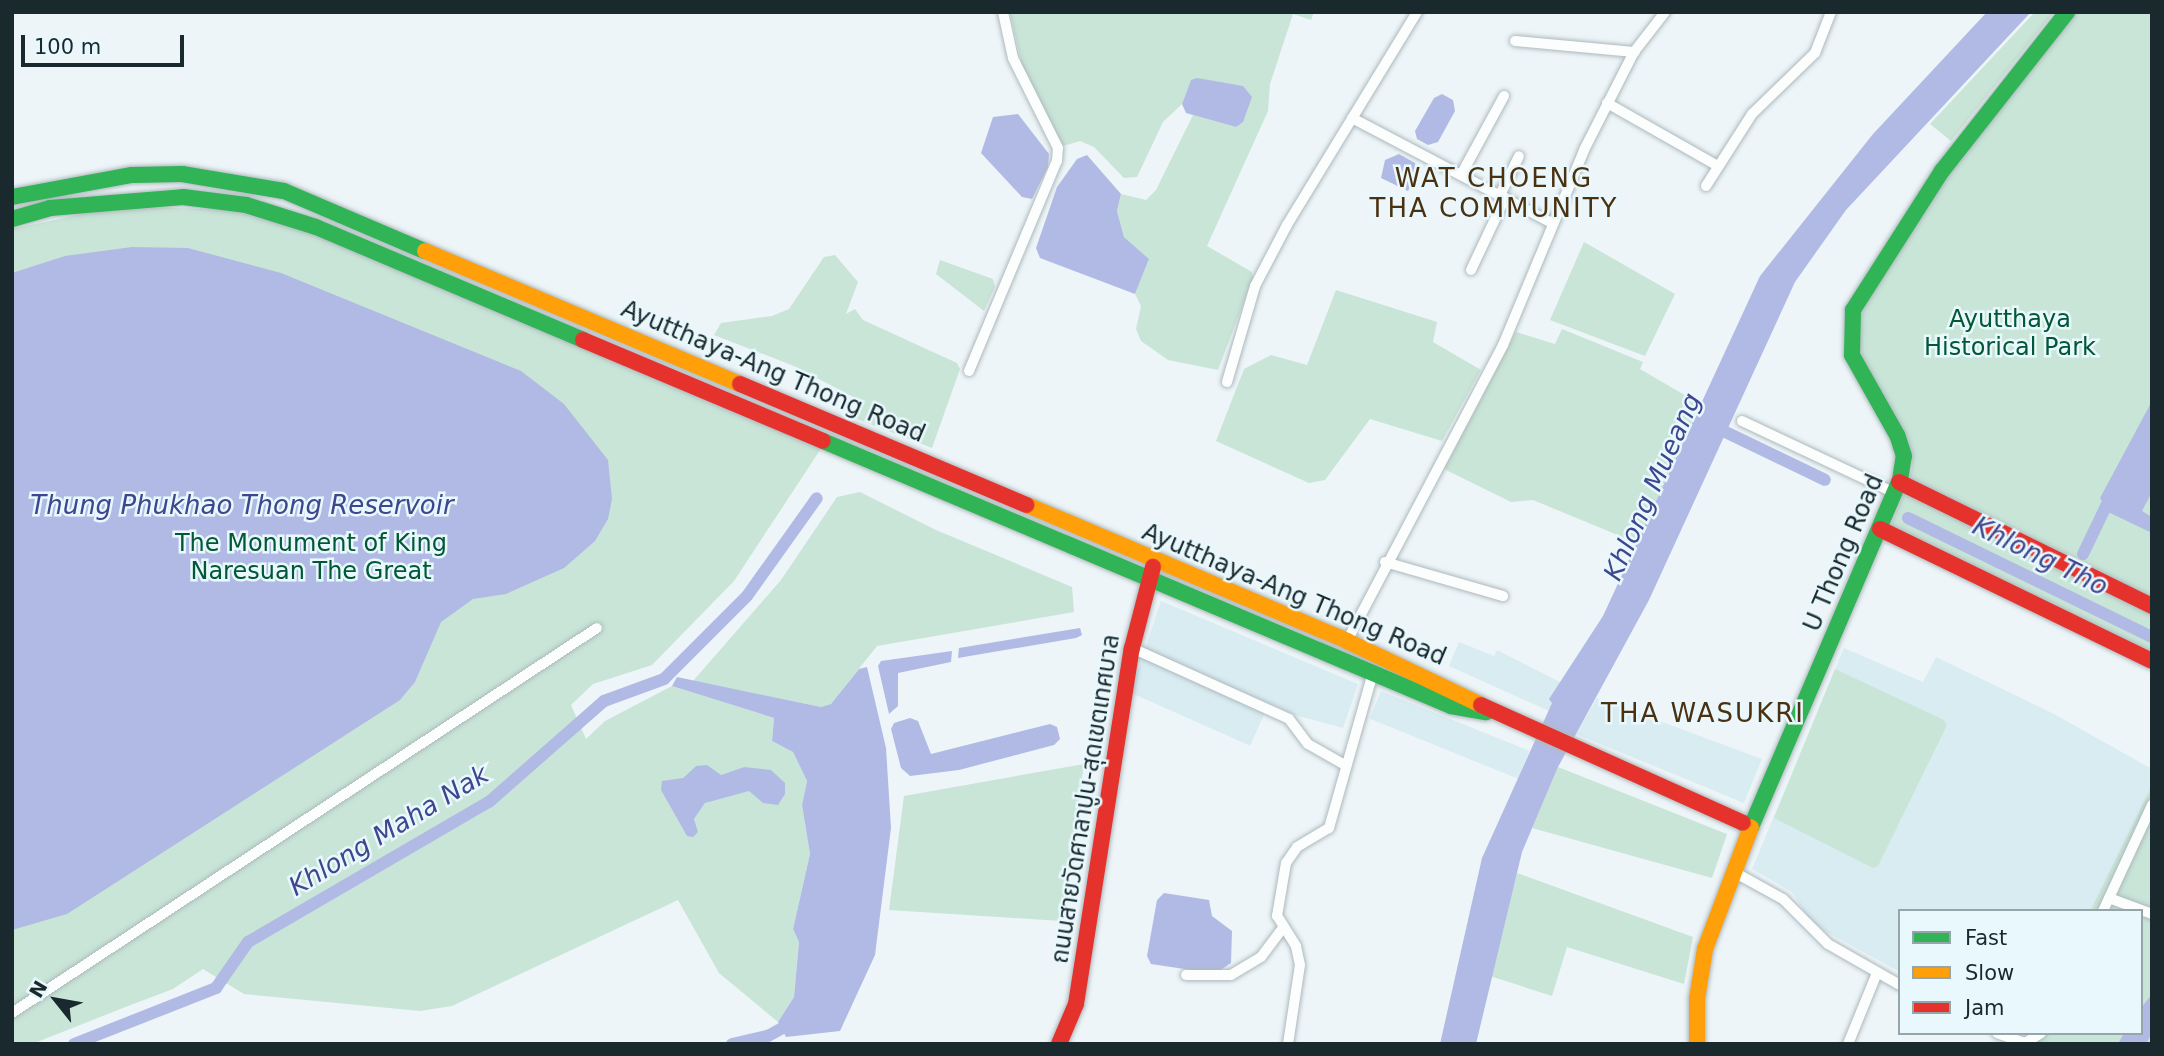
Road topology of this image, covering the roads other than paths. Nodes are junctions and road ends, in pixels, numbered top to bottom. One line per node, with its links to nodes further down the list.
1 (1003, 12): 20 (street)
2 (1417, 12): 10 (street)
3 (1665, 12): 7 (street)
4 (1832, 12): 12 (street)
5 (2067, 12): 23 (main road, U Thong Road)
6 (1515, 41): 7 (street)
7 (1634, 52): 9 (street)
8 (1504, 96): 13 (street)
9 (1607, 103): 12 (street); 18 (street)
10 (1352, 118): 13 (street); 21 (street)
11 (1519, 156): 16 (street)
12 (1718, 166): 14 (street)
13 (1461, 175): 16 (street)
14 (1706, 186)
15 (12, 197): 25 (main road, Ayutthaya-Ang Thong Road)
16 (1503, 197): 18 (street); 19 (street)
17 (12, 219): 27 (main road, Ayutthaya-Ang Thong Road)
18 (1552, 223): 26 (street)
19 (1471, 270)
20 (968, 371)
21 (1227, 382)
22 (1742, 421): 23 (street)
23 (1898, 487): 24 (main road, U Thong Road); 29 (main road)
24 (1880, 529): 33 (main road); 38 (main road, U Thong Road)
25 (1156, 560): 27 (main road, ถนนสายวัดศาลาปูน-สุดเขตเทศบาล); 31 (main road, Ayutthaya-Ang Thong Road)
26 (1385, 562): 28 (street); 31 (street)
27 (1148, 578): 32 (main road, ถนนสายวัดศาลาปูน-สุดเขตเทศบาล); 34 (main road, Ayutthaya-Ang Thong Road)
28 (1503, 596)
29 (2152, 606)
30 (597, 628): 47 (street)
31 (1348, 641): 35 (main road, Ayutthaya-Ang Thong Road)
32 (1132, 648): 36 (street); 50 (main road, ถนนสายวัดศาลาปูน-สุดเขตเทศบาล)
33 (2152, 661)
34 (1373, 673): 35 (main road, Ayutthaya-Ang Thong Road); 36 (street)
35 (1493, 713): 38 (main road, Ayutthaya-Ang Thong Road)
36 (1345, 765): 43 (street)
37 (2152, 805): 40 (street)
38 (1751, 827): 39 (main road, U Thong Road)
39 (1734, 872): 44 (street); 52 (main road, U Thong Road)
40 (2109, 898): 41 (street); 42 (street)
41 (2104, 909)
42 (2139, 909)
43 (1282, 929): 45 (street); 51 (street)
44 (1877, 973): 46 (street); 53 (street)
45 (1186, 975)
46 (1898, 984)
47 (12, 1013)
48 (2003, 1035): 49 (street)
49 (2025, 1043)
50 (1059, 1044)
51 (1288, 1044)
52 (1697, 1044)
53 (1849, 1044)

